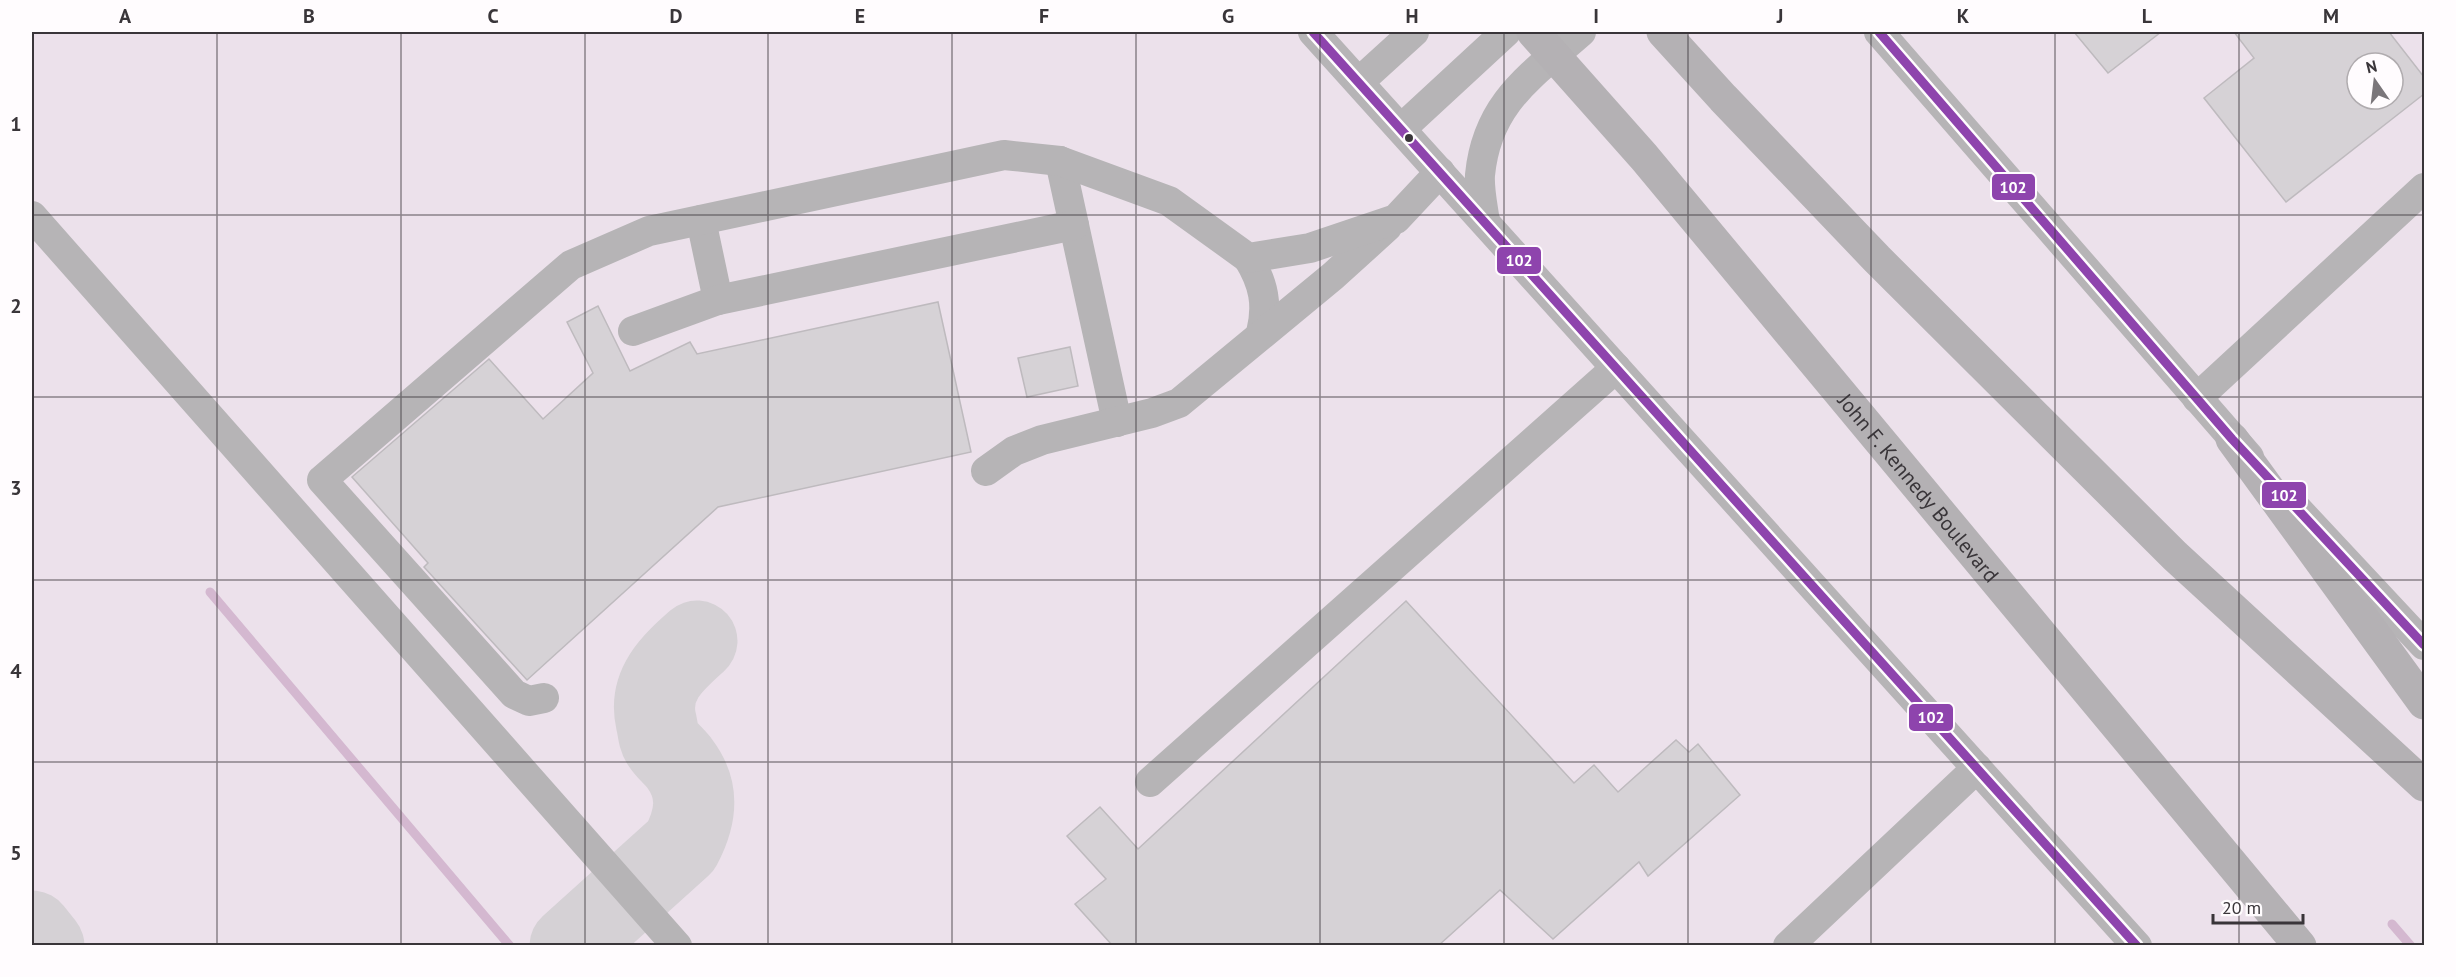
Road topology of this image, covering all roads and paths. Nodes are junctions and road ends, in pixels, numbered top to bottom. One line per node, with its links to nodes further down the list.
1 (1313, 32): 8 (street)
2 (1414, 32): 8 (street)
3 (1506, 32): 9 (street)
4 (1533, 32): 36 (highway, John F. Kennedy Boulevard)
5 (1581, 32): 16 (street)
6 (1663, 32): 32 (highway)
7 (1881, 34): 23 (street)
8 (1359, 82): 9 (street)
9 (1401, 129): 11 (street)
10 (1060, 161): 15 (street); 17 (street); 18 (street)
11 (1440, 172): 14 (street); 16 (street)
12 (2424, 188): 23 (street)
13 (32, 216): 33 (street)
14 (1396, 219): 18 (street); 21 (street)
15 (702, 220): 19 (street); 28 (street)
16 (1485, 222): 22 (street)
17 (1074, 225): 19 (street); 24 (street)
18 (1248, 258): 21 (street)
19 (718, 300): 20 (street)
20 (633, 331)
21 (1261, 333): 24 (street)
22 (1616, 368): 30 (street); 31 (street)
23 (2197, 398): 25 (street)
24 (1117, 422): 26 (street)
25 (2232, 439): 27 (street); 29 (highway)
26 (986, 471)
27 (2424, 645)
28 (544, 698)
29 (2424, 703)
30 (1977, 768): 34 (street); 35 (street)
31 (1150, 782)
32 (2424, 785)
33 (676, 945)
34 (1788, 945)
35 (2137, 945)
36 (2300, 945)

